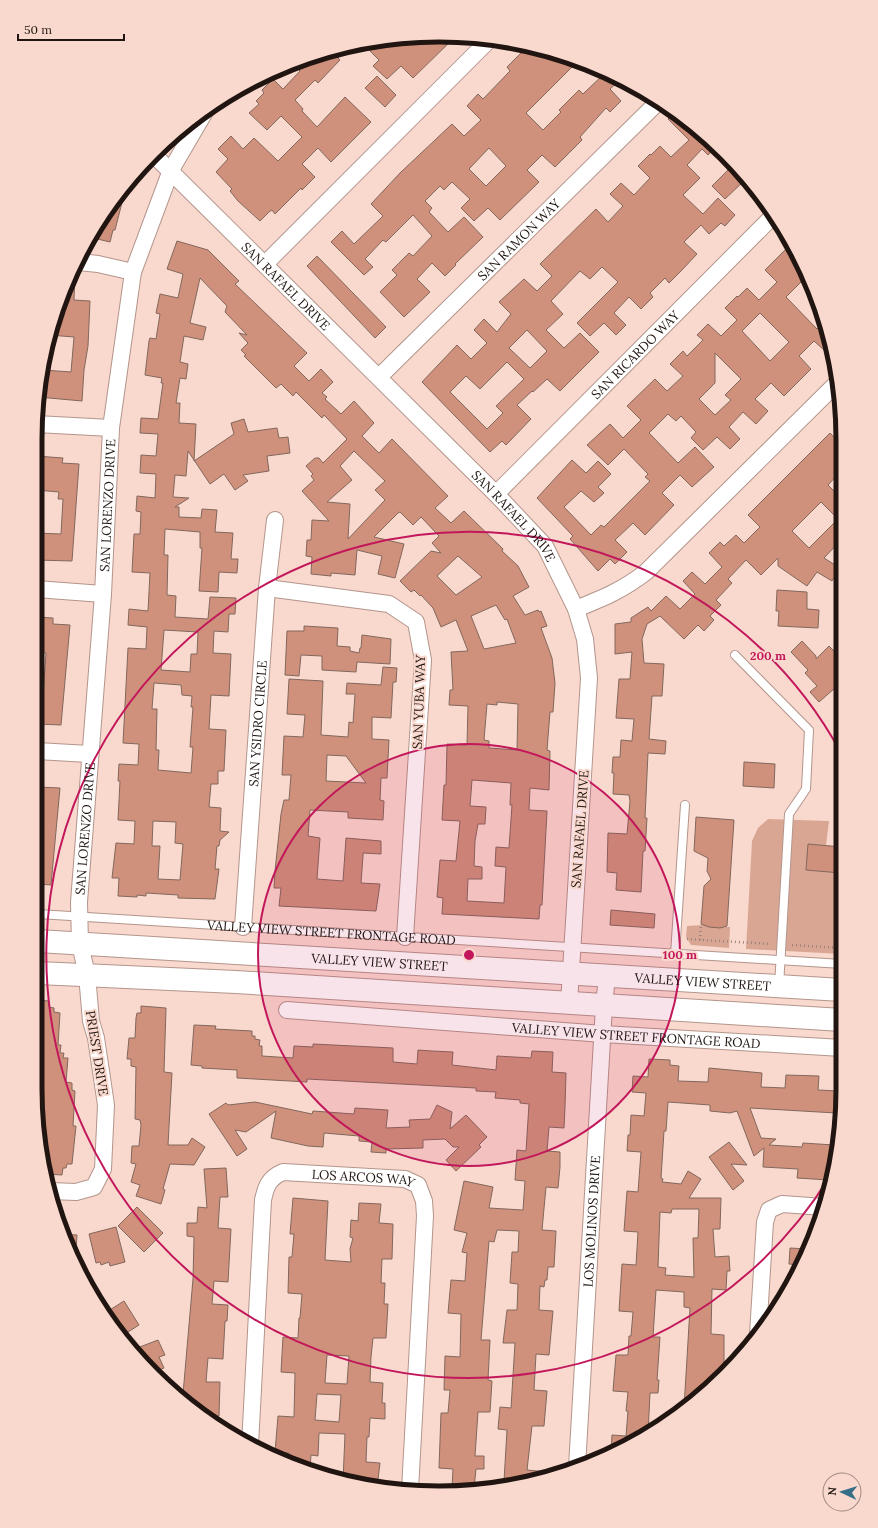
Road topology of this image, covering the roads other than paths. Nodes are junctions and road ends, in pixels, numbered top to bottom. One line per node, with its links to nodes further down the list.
1 (484, 44): 8 (street)
2 (654, 105): 10 (street, SAN RAMON WAY)
3 (198, 123): 5 (street, SAN LORENZO DRIVE)
4 (158, 158): 5 (street, SAN RAFAEL DRIVE)
5 (171, 170): 8 (street, SAN RAFAEL DRIVE); 9 (street, SAN LORENZO DRIVE)
6 (770, 219): 14 (street, SAN RICARDO WAY)
7 (83, 262): 9 (street)
8 (265, 264): 10 (street, SAN RAFAEL DRIVE)
9 (133, 272): 13 (street, SAN LORENZO DRIVE)
10 (379, 378): 14 (street, SAN RAFAEL DRIVE)
11 (833, 387): 19 (street)
12 (43, 424): 13 (street)
13 (111, 428): 18 (street, SAN LORENZO DRIVE)
14 (496, 494): 19 (street, SAN RAFAEL DRIVE)
15 (275, 520): 16 (street, SAN YSIDRO CIRCLE)
16 (267, 588): 26 (street, SAN YSIDRO CIRCLE); 27 (street, SAN YUBA WAY)
17 (42, 589): 18 (street)
18 (103, 594): 22 (street, SAN LORENZO DRIVE)
19 (576, 609): 30 (street, SAN RAFAEL DRIVE)
20 (735, 655): 32 (lane)
21 (42, 751): 22 (street)
22 (89, 754): 25 (street, SAN LORENZO DRIVE)
23 (685, 805): 31 (lane)
24 (42, 914): 25 (lane, VALLEY VIEW STREET FRONTAGE ROAD)
25 (79, 916): 26 (lane, VALLEY VIEW STREET FRONTAGE ROAD); 29 (street, PRIEST DRIVE)
26 (243, 927): 27 (lane, VALLEY VIEW STREET FRONTAGE ROAD)
27 (405, 937): 30 (lane, VALLEY VIEW STREET FRONTAGE ROAD)
28 (42, 941): 29 (main road, VALLEY VIEW STREET)
29 (80, 944): 35 (main road, VALLEY VIEW STREET); 36 (street, PRIEST DRIVE)
30 (572, 947): 31 (lane, VALLEY VIEW STREET FRONTAGE ROAD); 35 (street, SAN RAFAEL DRIVE)
31 (675, 954): 32 (lane, VALLEY VIEW STREET FRONTAGE ROAD)
32 (781, 960): 33 (lane, VALLEY VIEW STREET FRONTAGE ROAD); 38 (lane)
33 (836, 964)
34 (42, 973): 36 (main road)
35 (571, 975): 37 (main road, VALLEY VIEW STREET); 40 (street, SAN RAFAEL DRIVE)
36 (87, 976): 40 (main road); 46 (street, PRIEST DRIVE)
37 (607, 976): 38 (main road, VALLEY VIEW STREET); 41 (street, LOS MOLINOS DRIVE)
38 (779, 986): 39 (main road, VALLEY VIEW STREET)
39 (836, 990)
40 (569, 1003): 41 (main road)
41 (604, 1006): 43 (main road); 44 (street, LOS MOLINOS DRIVE)
42 (287, 1010): 44 (street, VALLEY VIEW STREET FRONTAGE ROAD)
43 (836, 1020)
44 (603, 1034): 45 (street, VALLEY VIEW STREET FRONTAGE ROAD); 50 (street, LOS MOLINOS DRIVE)
45 (836, 1048)
46 (56, 1191)
47 (818, 1207): 48 (street)
48 (759, 1325)
49 (250, 1438): 51 (street, LOS ARCOS WAY)
50 (577, 1461)
51 (410, 1485)

